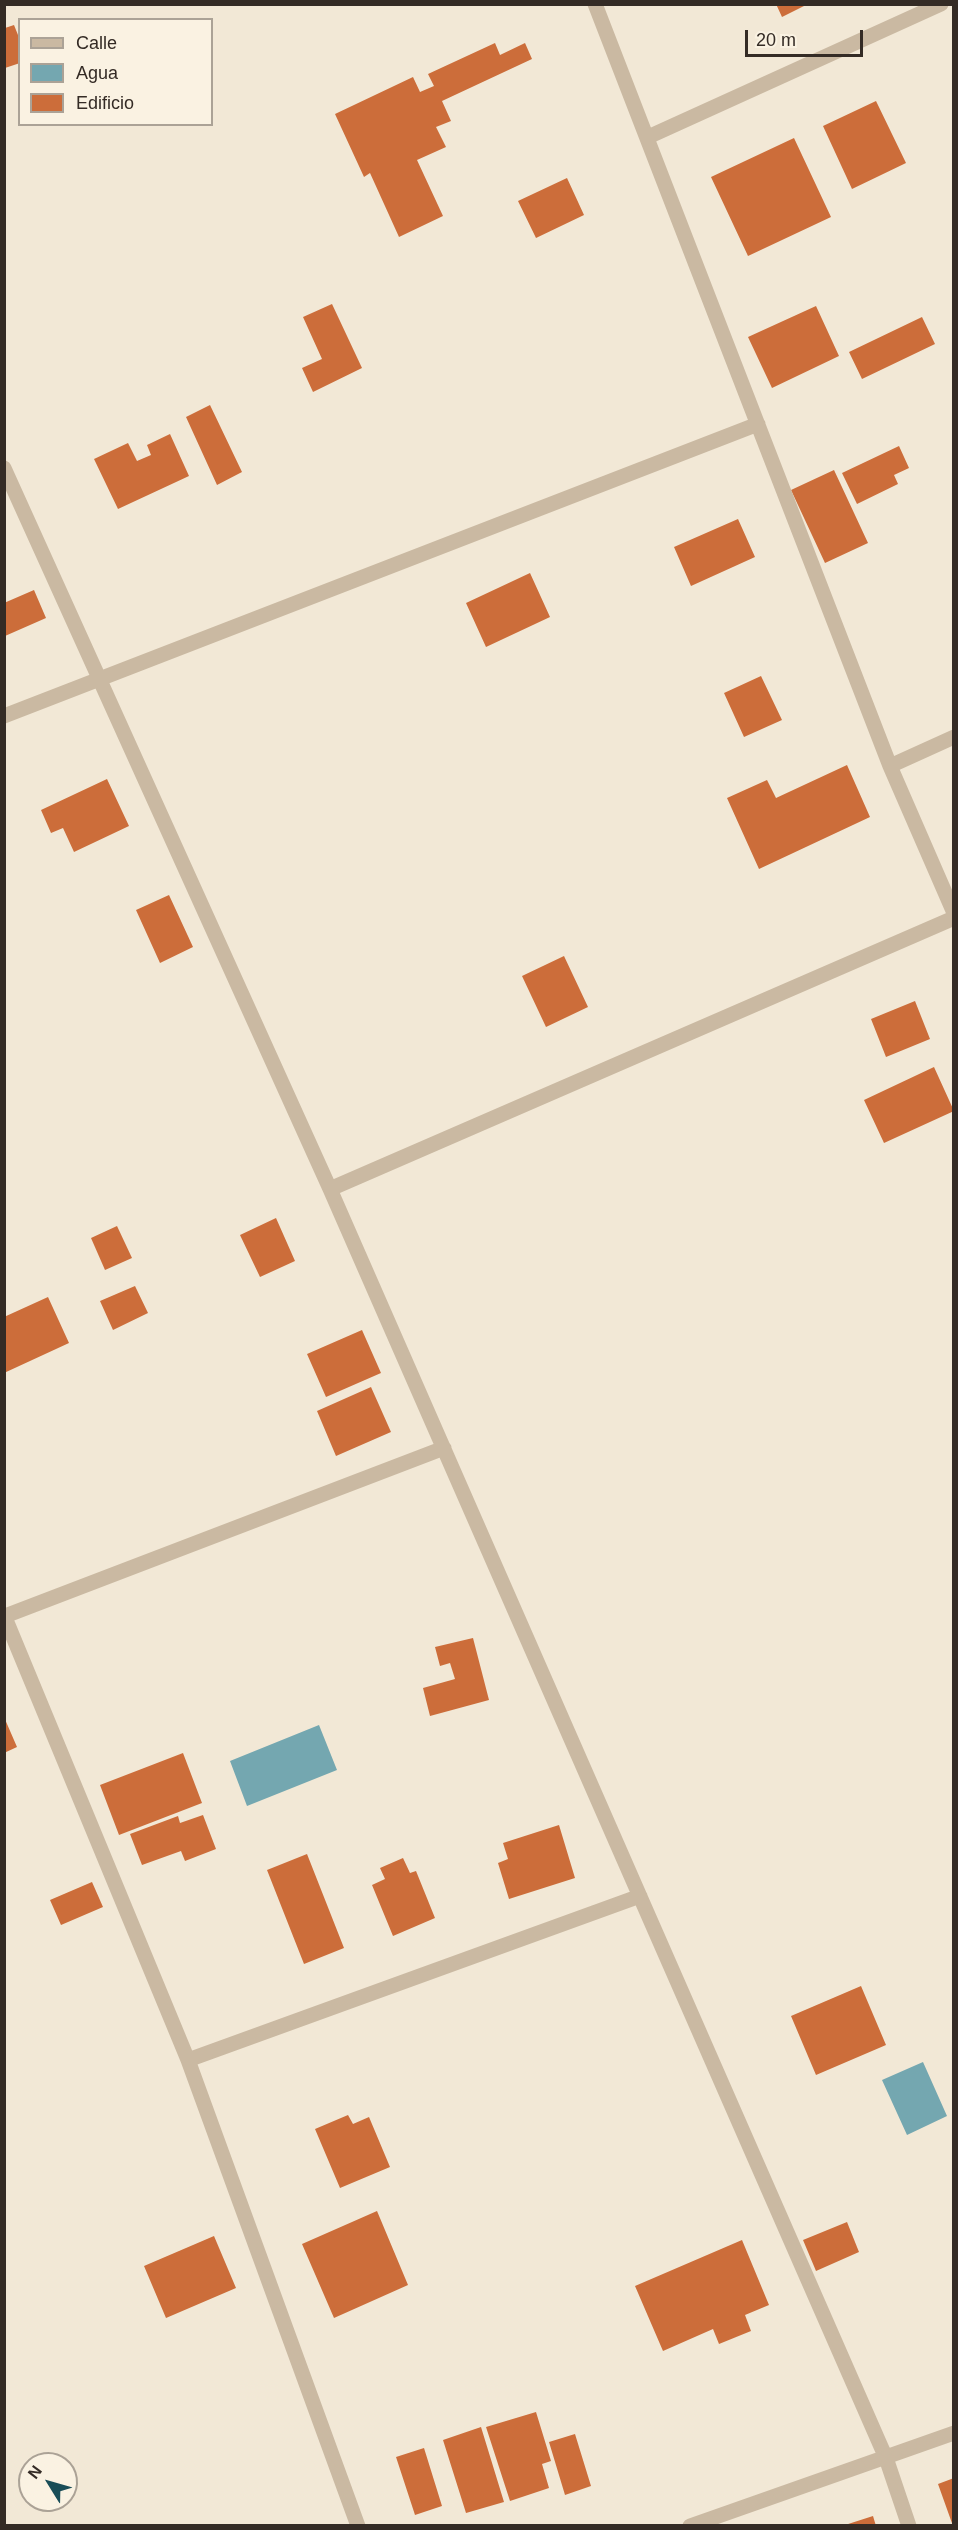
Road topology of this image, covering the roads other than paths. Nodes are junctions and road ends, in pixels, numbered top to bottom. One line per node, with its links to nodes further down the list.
1 (595, 4): 3 (street)
2 (941, 4): 3 (street)
3 (648, 137): 4 (street)
4 (758, 424): 6 (street); 9 (street)
5 (4, 468): 6 (street)
6 (100, 677): 7 (street); 12 (street)
7 (4, 716)
8 (954, 737): 9 (street)
9 (890, 766): 10 (street)
10 (954, 913)
11 (954, 918): 12 (street)
12 (330, 1189): 13 (street)
13 (444, 1448): 14 (street); 15 (street)
14 (5, 1615): 16 (street)
15 (640, 1896): 16 (street); 18 (street)
16 (188, 2061): 19 (street)
17 (954, 2433): 18 (street)
18 (886, 2458): 20 (street); 21 (street)
19 (358, 2526)
20 (690, 2526)
21 (909, 2526)

